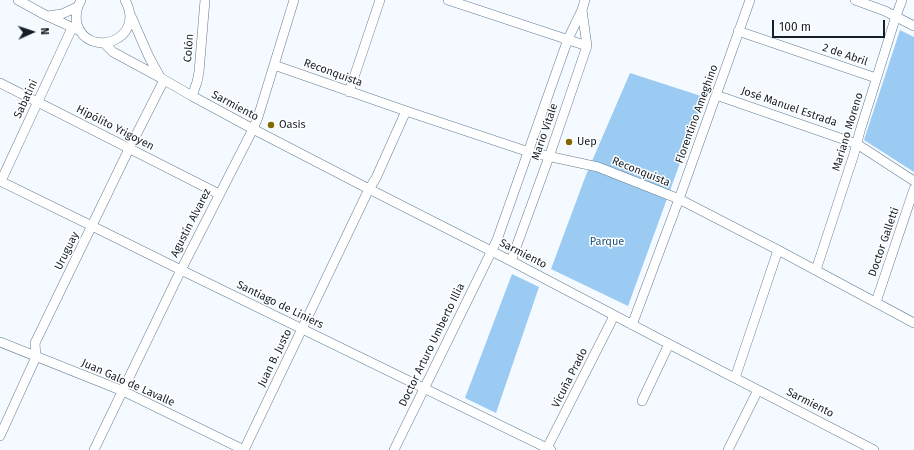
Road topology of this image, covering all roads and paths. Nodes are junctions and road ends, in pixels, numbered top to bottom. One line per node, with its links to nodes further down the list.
1 (18, 0): 14 (street)
2 (125, 0): 13 (street)
3 (204, 0): 28 (street, Colón)
4 (294, 0): 22 (street, Agustín Alvarez)
5 (380, 0): 26 (street)
6 (448, 0): 19 (street)
7 (585, 0): 12 (street, Mario Vitale)
8 (750, 0): 18 (street, Florentino Ameghino)
9 (855, 0): 15 (street)
10 (902, 0): 15 (street, Mariano Moreno)
11 (79, 4): 14 (street); 17 (street)
12 (582, 10): 19 (street, Mario Vitale); 21 (street, Mario Vitale)
13 (130, 15): 20 (street); 24 (street)
14 (47, 16): 17 (street)
15 (896, 16): 16 (street); 23 (street, Mariano Moreno)
16 (914, 26)
17 (77, 30): 20 (street, Sarmiento); 29 (street, Sabatini)
18 (738, 31): 23 (street, 2 de Abril); 27 (street, Florentino Ameghino)
19 (568, 39): 21 (street); 34 (street, Mario Vitale)
20 (104, 43): 24 (street, Sarmiento)
21 (587, 46): 35 (street, Mario Vitale)
22 (274, 65): 26 (street, Reconquista); 31 (street, Agustín Alvarez)
23 (876, 78): 32 (street, Mariano Moreno)
24 (163, 79): 28 (street, Sarmiento); 33 (street, Uruguay)
25 (0, 83): 29 (street, Hipólito Yrigoyen)
26 (348, 92): 30 (street, Reconquista)
27 (716, 95): 32 (street, José Manuel Estrada); 41 (street, Florentino Ameghino)
28 (192, 96): 31 (street, Sarmiento)
29 (38, 103): 33 (street, Hipólito Yrigoyen); 36 (street, Sabatini)
30 (406, 111): 34 (street, Reconquista); 39 (street, Juan B. Justo)
31 (253, 129): 39 (street, Sarmiento); 40 (street, Agustín Alvarez)
32 (857, 144): 37 (street, José Manuel Estrada); 47 (street, Mariano Moreno)
33 (129, 149): 40 (street, Hipólito Yrigoyen); 42 (street, Uruguay)
34 (529, 152): 35 (street, Reconquista); 44 (street, Mario Vitale)
35 (549, 157): 41 (street, Reconquista); 45 (street, Mario Vitale)
36 (1, 181): 42 (street, Santiago de Liniers)
37 (914, 181)
38 (914, 189): 48 (street, Doctor Galletti)
39 (369, 190): 44 (street, Sarmiento); 52 (street, Juan B. Justo)
40 (219, 194): 46 (street, Agustín Alvarez)
41 (679, 199): 43 (street, Reconquista); 51 (street, Florentino Ameghino)
42 (92, 226): 46 (street, Santiago de Liniers); 55 (street, Uruguay)
43 (778, 250): 47 (street, Reconquista); 56 (street)
44 (491, 251): 45 (street, Sarmiento); 57 (street, Doctor Arturo Umberto Illia)
45 (511, 261): 49 (street, Sarmiento)
46 (180, 270): 52 (street, Santiago de Liniers); 59 (street, Agustín Alvarez)
47 (816, 270): 48 (street, Reconquista)
48 (876, 302): 50 (street, Reconquista)
49 (614, 316): 51 (street, Sarmiento); 63 (street, Vicuña Prado)
50 (914, 323)
51 (632, 325): 54 (street, Sarmiento)
52 (302, 329): 57 (street, Santiago de Liniers); 65 (street, Juan B. Justo)
53 (0, 342): 55 (street, Juan Galo de Lavalle)
54 (668, 344): 56 (street, Sarmiento); 60 (street)
55 (36, 357): 59 (street, Juan Galo de Lavalle); 61 (street, Uruguay)
56 (736, 378): 58 (street, Sarmiento)
57 (424, 388): 63 (street, Santiago de Liniers); 66 (street, Doctor Arturo Umberto Illia)
58 (758, 390): 67 (street); 68 (street, Sarmiento)
59 (123, 391): 64 (street, Agustín Alvarez); 65 (street, Juan Galo de Lavalle)
60 (642, 401)
61 (4, 416): 62 (street, Uruguay)
62 (0, 436)
63 (548, 449)
64 (94, 450)
65 (244, 450)
66 (394, 450)
67 (728, 450)
68 (874, 450)

